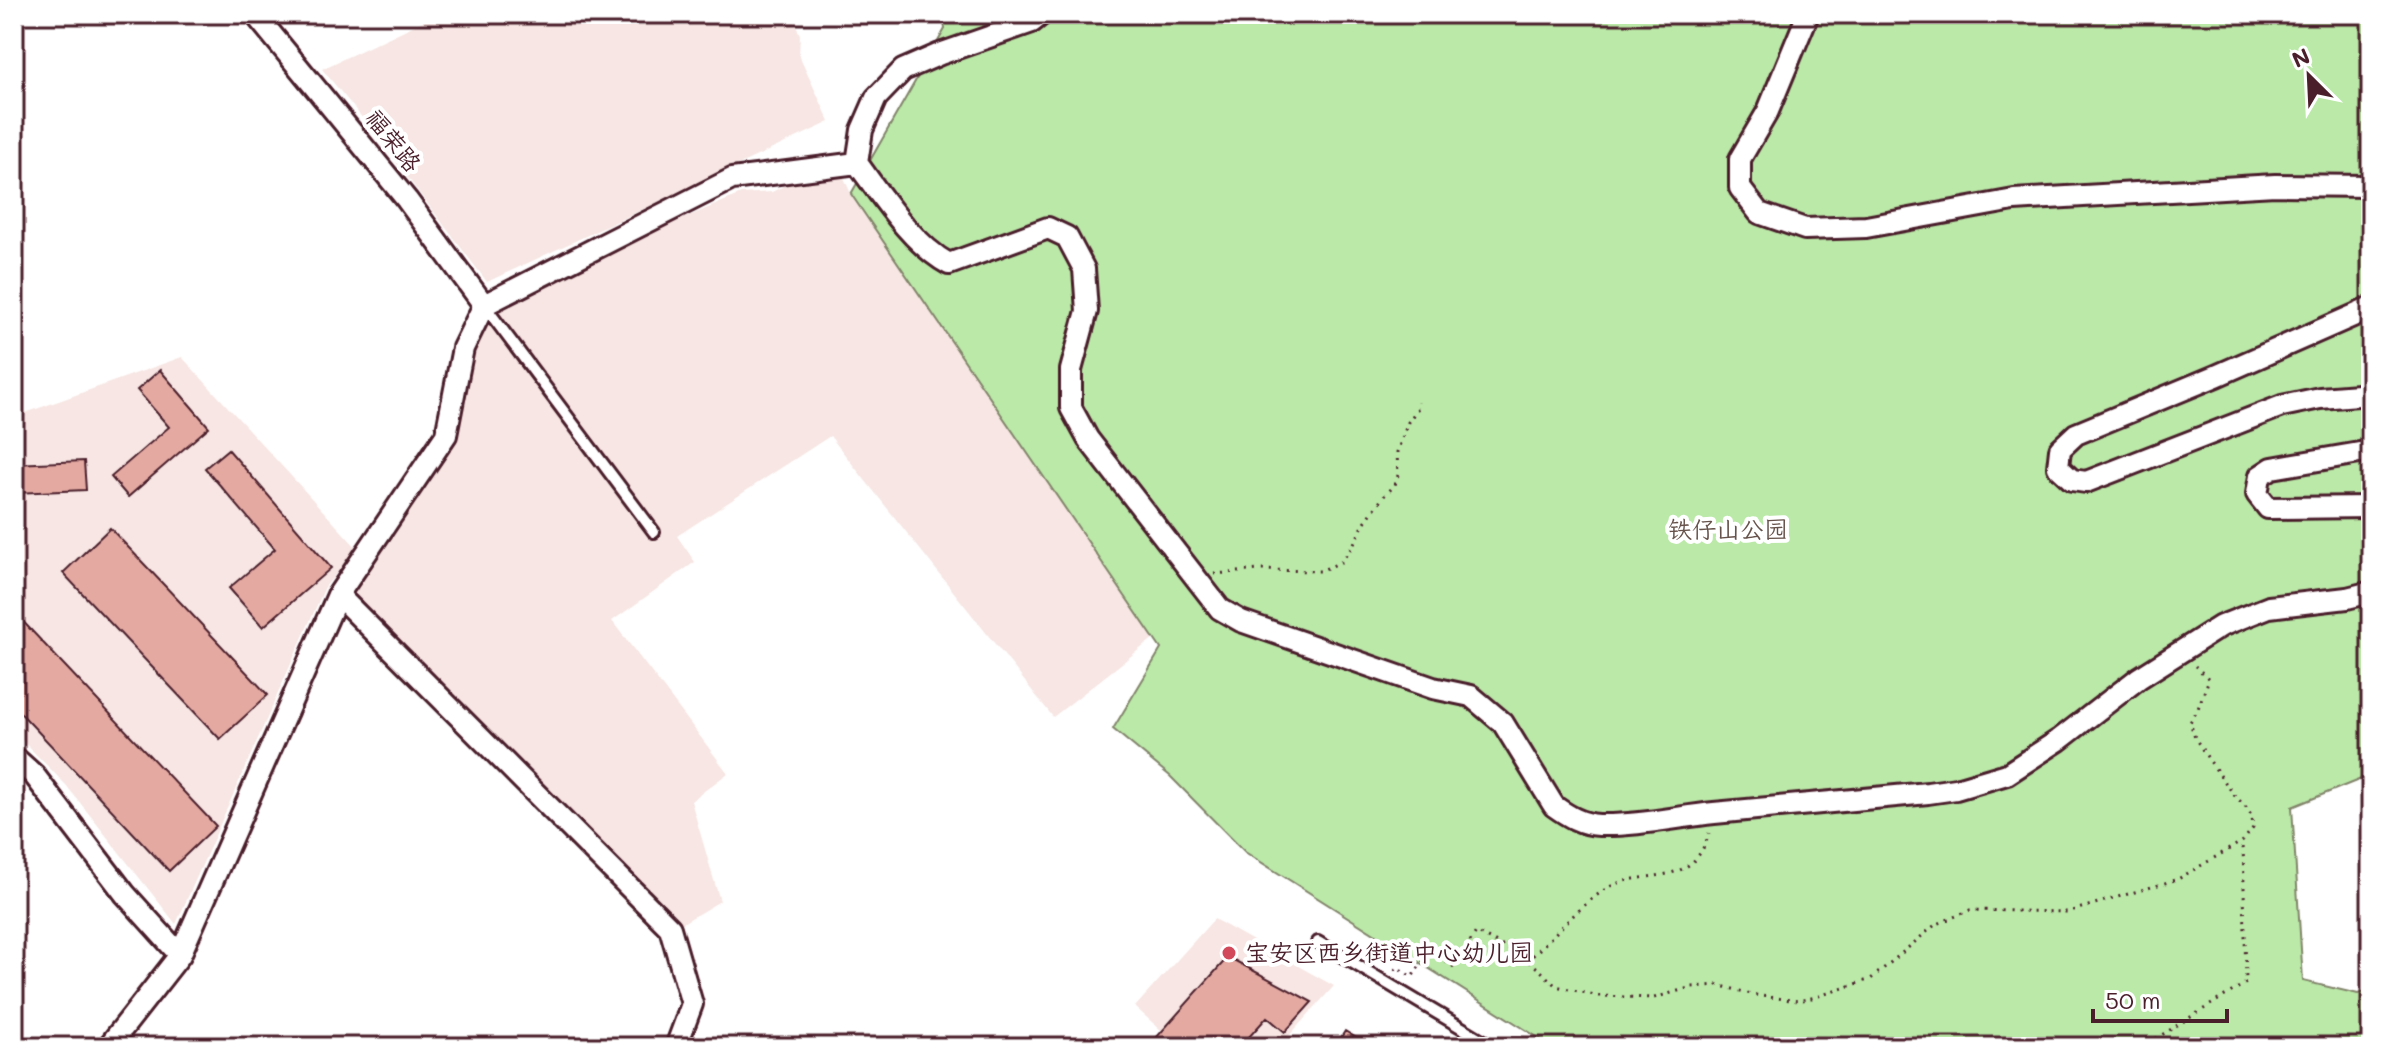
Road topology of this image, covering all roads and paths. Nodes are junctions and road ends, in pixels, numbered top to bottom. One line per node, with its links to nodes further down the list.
1 (255, 14): 6 (street, 福荣路)
2 (1042, 14): 4 (street)
3 (1808, 14): 5 (street)
4 (857, 163): 6 (street); 13 (street)
5 (2371, 186)
6 (484, 305): 12 (lane); 15 (street)
7 (2371, 308): 8 (street)
8 (2371, 394)
9 (1418, 402): 13 (path)
10 (2371, 451): 11 (street)
11 (2371, 507)
12 (654, 532)
13 (1195, 578): 18 (street)
14 (2371, 592): 16 (street)
15 (338, 595): 21 (street); 25 (street)
16 (2183, 653): 18 (street); 19 (path)
17 (14, 757): 21 (street)
18 (1713, 813): 22 (path)
19 (2243, 841): 22 (path); 27 (path)
20 (1318, 942): 23 (lane)
21 (180, 955): 24 (street)
22 (1527, 961): 23 (path)
23 (1386, 983): 26 (lane)
24 (108, 1047)
25 (676, 1047)
26 (1494, 1047)
27 (2142, 1047)

